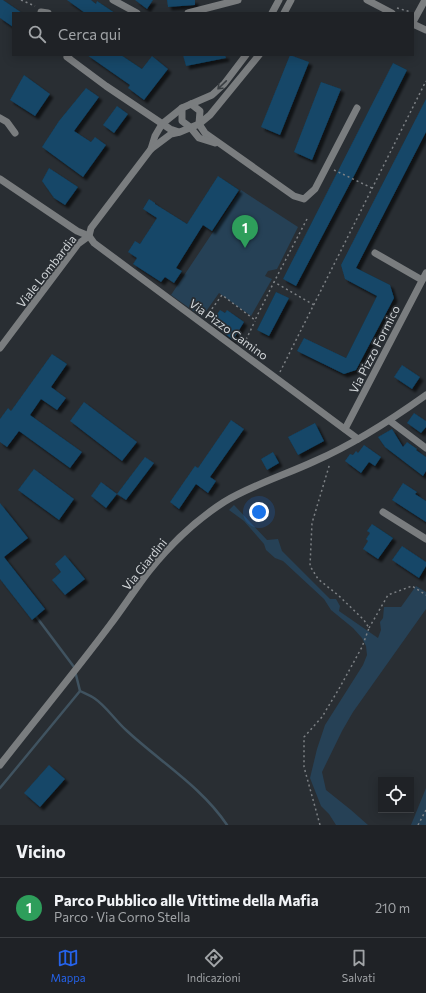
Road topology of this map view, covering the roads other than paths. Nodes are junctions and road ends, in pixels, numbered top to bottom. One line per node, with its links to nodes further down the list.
1 (113, 0): 7 (street)
2 (238, 0): 9 (street)
3 (279, 0): 10 (street)
4 (291, 0): 11 (street)
5 (367, 0): 12 (street)
6 (425, 0): 13 (street)
7 (123, 2): 8 (street)
8 (136, 12)
9 (192, 12)
10 (273, 12)
11 (285, 12)
12 (390, 12)
13 (414, 21)
14 (414, 24): 15 (street)
15 (426, 30)
16 (68, 56): 23 (street)
17 (245, 56): 19 (street, Viale Lombardia, one-way to 19)
18 (258, 56): 24 (street, Viale Lombardia)
19 (191, 104): 20 (street, Viale Lombardia); 24 (street)
20 (182, 108): 23 (street, Viale Lombardia); 25 (street)
21 (357, 108): 28 (street)
22 (0, 118): 27 (street)
23 (162, 124): 26 (street); 29 (street, Viale Lombardia)
24 (199, 124): 25 (street, Viale Lombardia); 28 (street)
25 (190, 127): 26 (street, Viale Lombardia); 28 (street)
26 (180, 132): 29 (street, Viale Lombardia)
27 (15, 133)
28 (222, 146)
29 (151, 149): 31 (street, Viale Lombardia)
30 (0, 179): 31 (street, Via Pizzo Camino)
31 (89, 236): 34 (street, Viale Lombardia); 37 (street, Via Pizzo Camino)
32 (375, 253): 33 (street, Via Pizzo Formico)
33 (424, 276): 37 (street, Via Pizzo Formico)
34 (0, 348)
35 (426, 395): 36 (street, Via Giardini)
36 (390, 421): 38 (street, Via Giardini); 39 (street)
37 (345, 429): 38 (street, Via Pizzo Camino)
38 (358, 439): 42 (street, Via Giardini)
39 (426, 448)
40 (383, 512): 41 (street)
41 (426, 540)
42 (0, 766)

